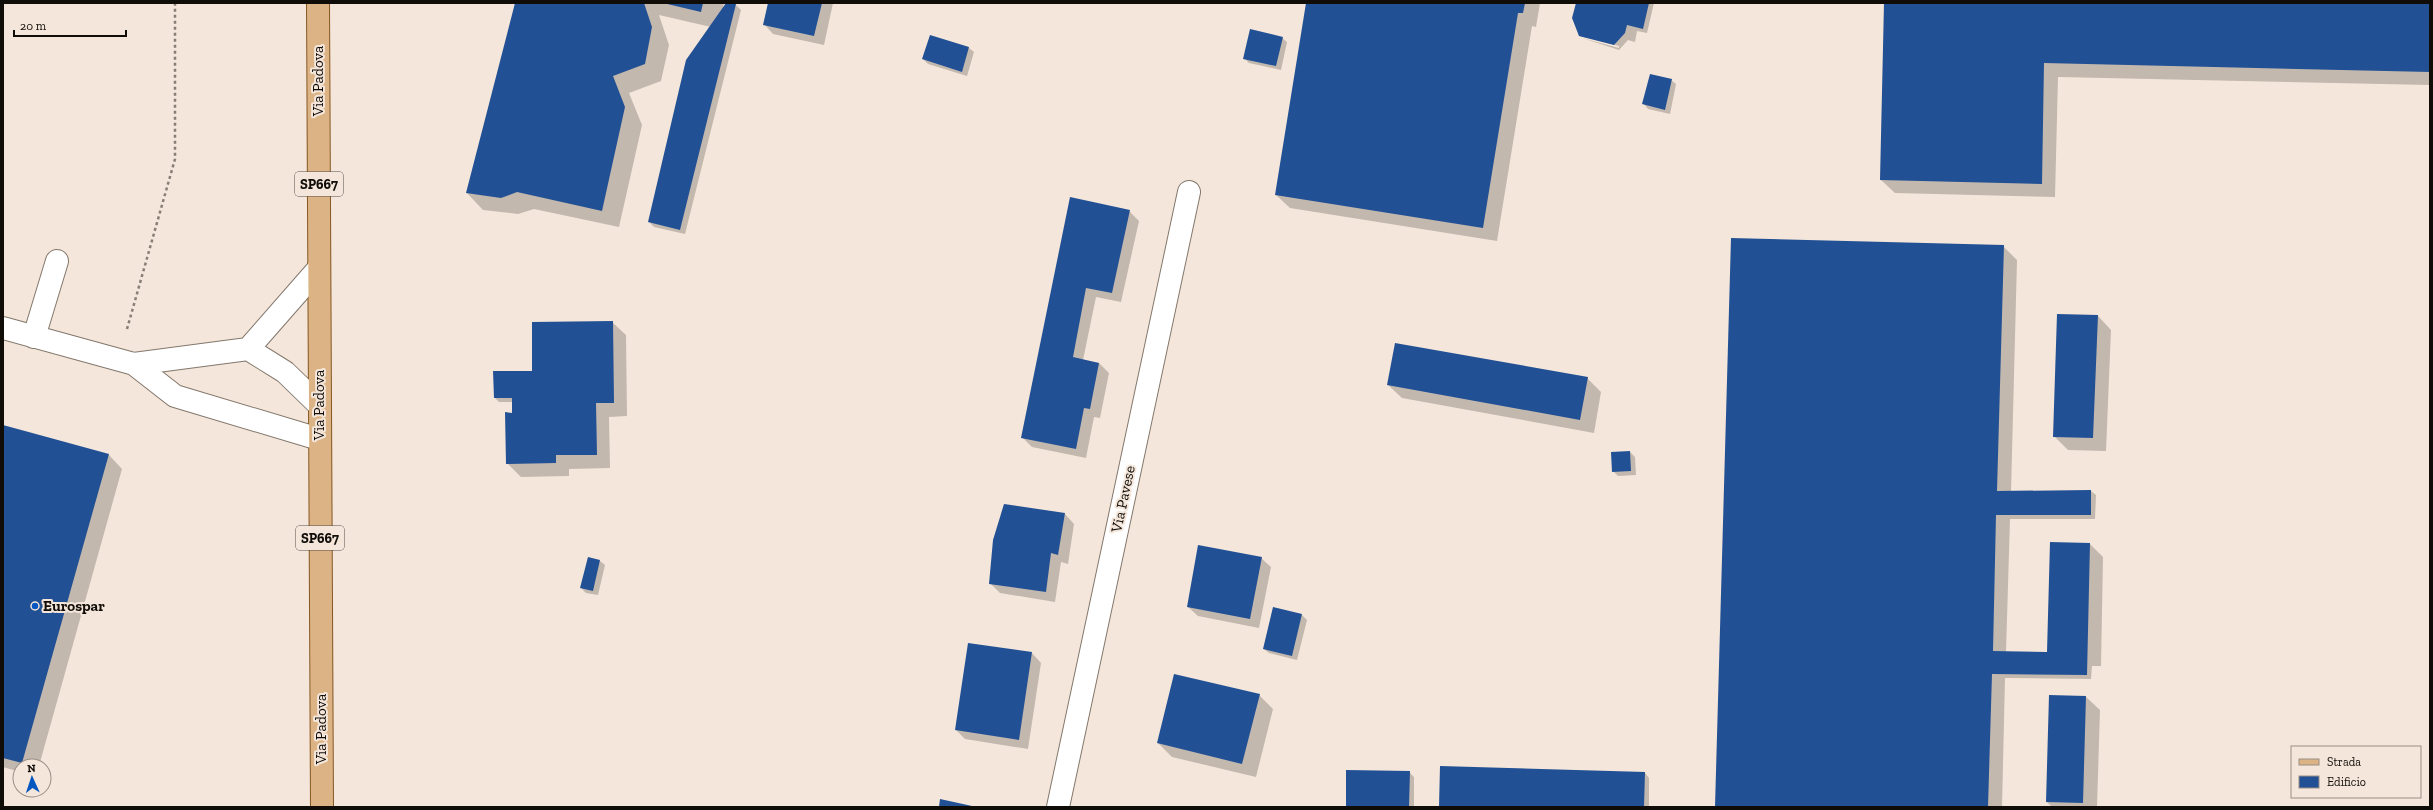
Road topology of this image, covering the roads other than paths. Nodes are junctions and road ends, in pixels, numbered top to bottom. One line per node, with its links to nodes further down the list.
1 (318, 3): 4 (main road, Via Padova / SP667)
2 (1189, 192): 12 (street, Via Pavese)
3 (57, 261): 6 (street)
4 (319, 268): 7 (street); 9 (main road, Via Padova / SP667)
5 (3, 328): 6 (street)
6 (34, 337): 8 (street)
7 (248, 349): 8 (street); 9 (street)
8 (126, 362): 10 (street)
9 (319, 405): 10 (main road, Via Padova / SP667)
10 (319, 439): 11 (main road, Via Padova / SP667)
11 (322, 807)
12 (1058, 807)

